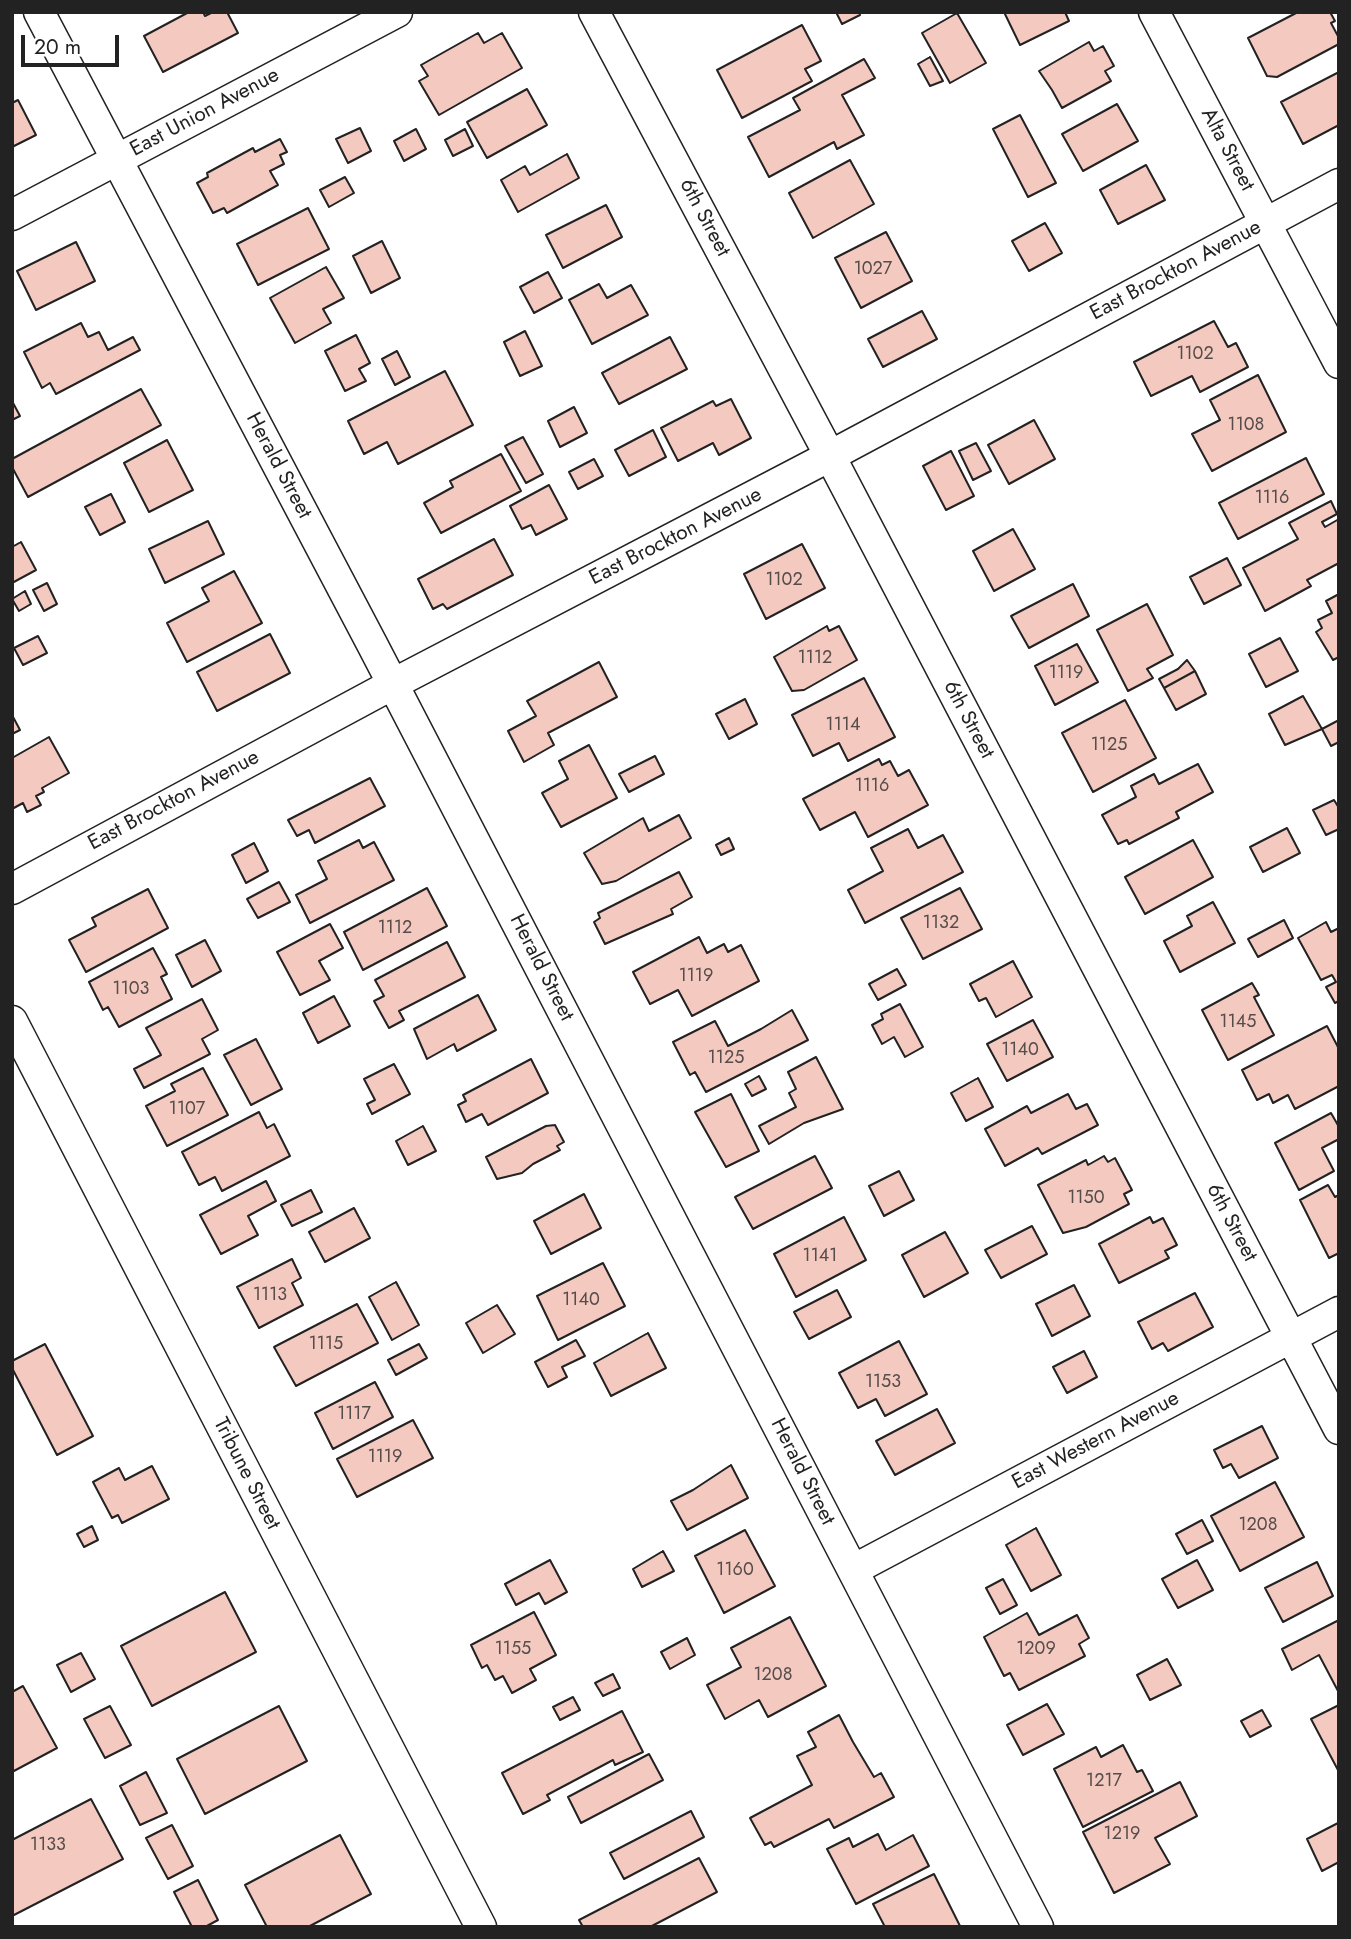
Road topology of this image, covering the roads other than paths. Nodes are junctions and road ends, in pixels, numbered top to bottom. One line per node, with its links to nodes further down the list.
1 (39, 12): 5 (street, Herald Street)
2 (397, 12): 5 (street, East Union Avenue)
3 (594, 12): 10 (street, 6th Street)
4 (1154, 12): 8 (street, Alta Street)
5 (116, 160): 7 (street, East Union Avenue); 11 (street, Herald Street)
6 (1339, 184): 8 (street, East Brockton Avenue)
7 (12, 215)
8 (1266, 223): 9 (street, Alta Street); 10 (street, East Brockton Avenue)
9 (1339, 363)
10 (830, 456): 11 (street, East Brockton Avenue); 15 (street, 6th Street)
11 (393, 684): 12 (street, East Brockton Avenue); 17 (street, Herald Street)
12 (12, 889)
13 (12, 1020): 18 (street, Tribune Street)
14 (1339, 1312): 15 (street, East Western Avenue)
15 (1291, 1337): 16 (street, 6th Street); 17 (street, East Western Avenue)
16 (1339, 1429)
17 (853, 1570): 19 (street, Herald Street)
18 (481, 1927)
19 (1038, 1927)

